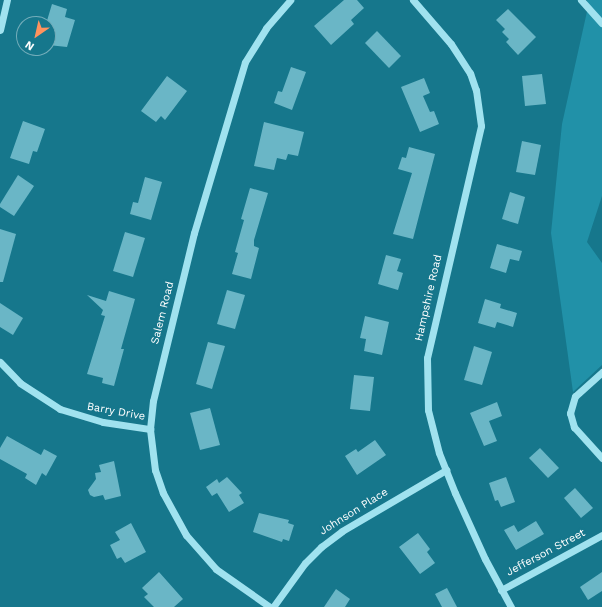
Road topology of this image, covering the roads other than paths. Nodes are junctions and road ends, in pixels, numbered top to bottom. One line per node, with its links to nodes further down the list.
1 (7, 0): 6 (street)
2 (290, 0): 9 (street, Salem Road)
3 (413, 0): 11 (street, Hampshire Road)
4 (581, 0): 5 (street)
5 (602, 23)
6 (0, 30)
7 (0, 362): 9 (street, Barry Drive)
8 (602, 372): 10 (street)
9 (150, 429): 14 (street, Salem Road)
10 (602, 458)
11 (446, 470): 13 (street, Hampshire Road); 15 (street, Johnson Place)
12 (602, 535): 13 (street, Jefferson Street)
13 (501, 590): 16 (street, Hampshire Road)
14 (270, 607)
15 (273, 607)
16 (511, 607)

